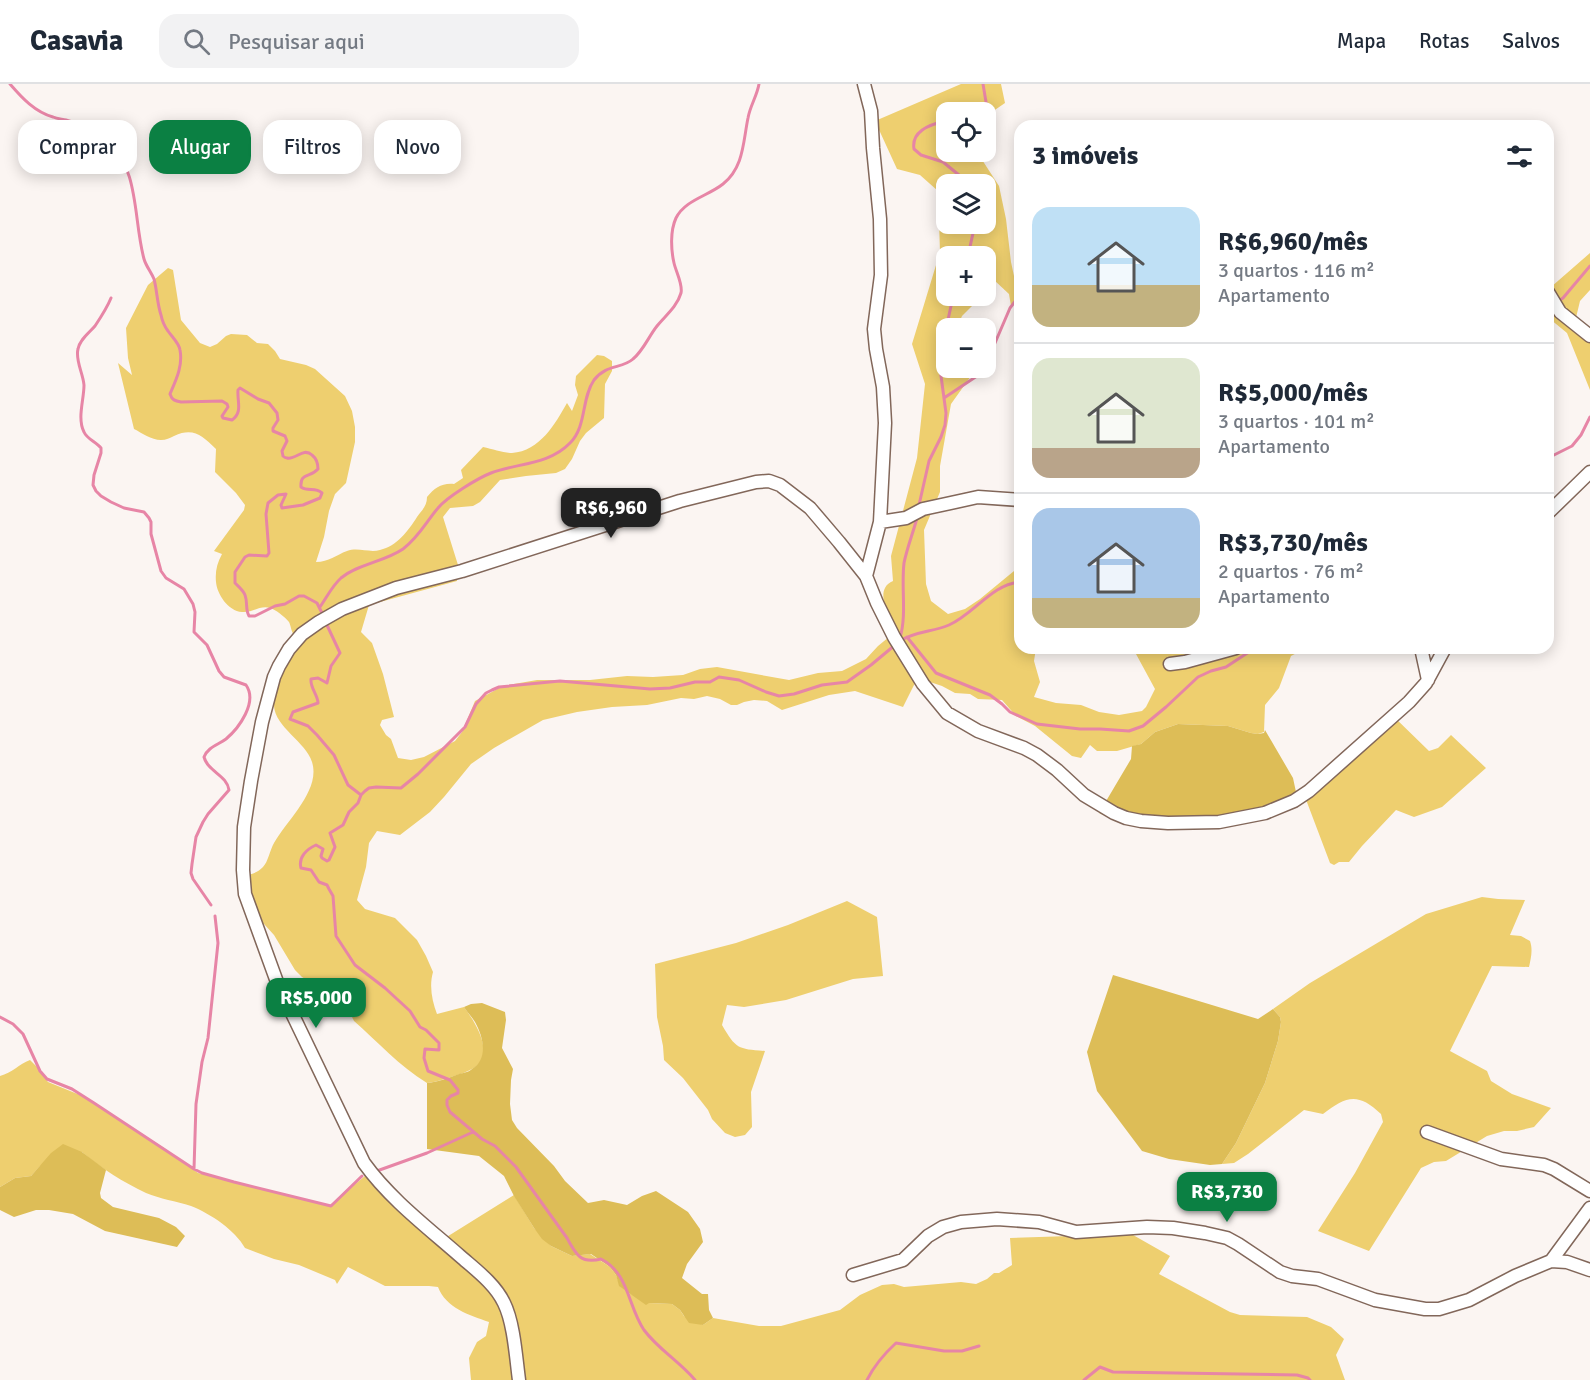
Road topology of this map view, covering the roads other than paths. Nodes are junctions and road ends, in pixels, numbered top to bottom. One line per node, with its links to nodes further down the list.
1 (864, 84): 7 (street)
2 (1554, 302): 3 (street)
3 (1590, 336)
4 (1590, 472): 6 (street)
5 (1014, 500): 7 (street)
6 (1554, 507)
7 (880, 522): 8 (street)
8 (866, 576): 13 (street); 20 (street)
9 (1214, 654): 12 (street)
10 (1422, 654): 13 (street)
11 (1442, 654): 13 (street)
12 (1170, 664)
13 (1428, 680)
14 (1427, 1132): 15 (street)
15 (1590, 1191)
16 (1590, 1208): 17 (street)
17 (1551, 1261): 18 (street); 19 (street)
18 (1590, 1270)
19 (853, 1275)
20 (519, 1380)

